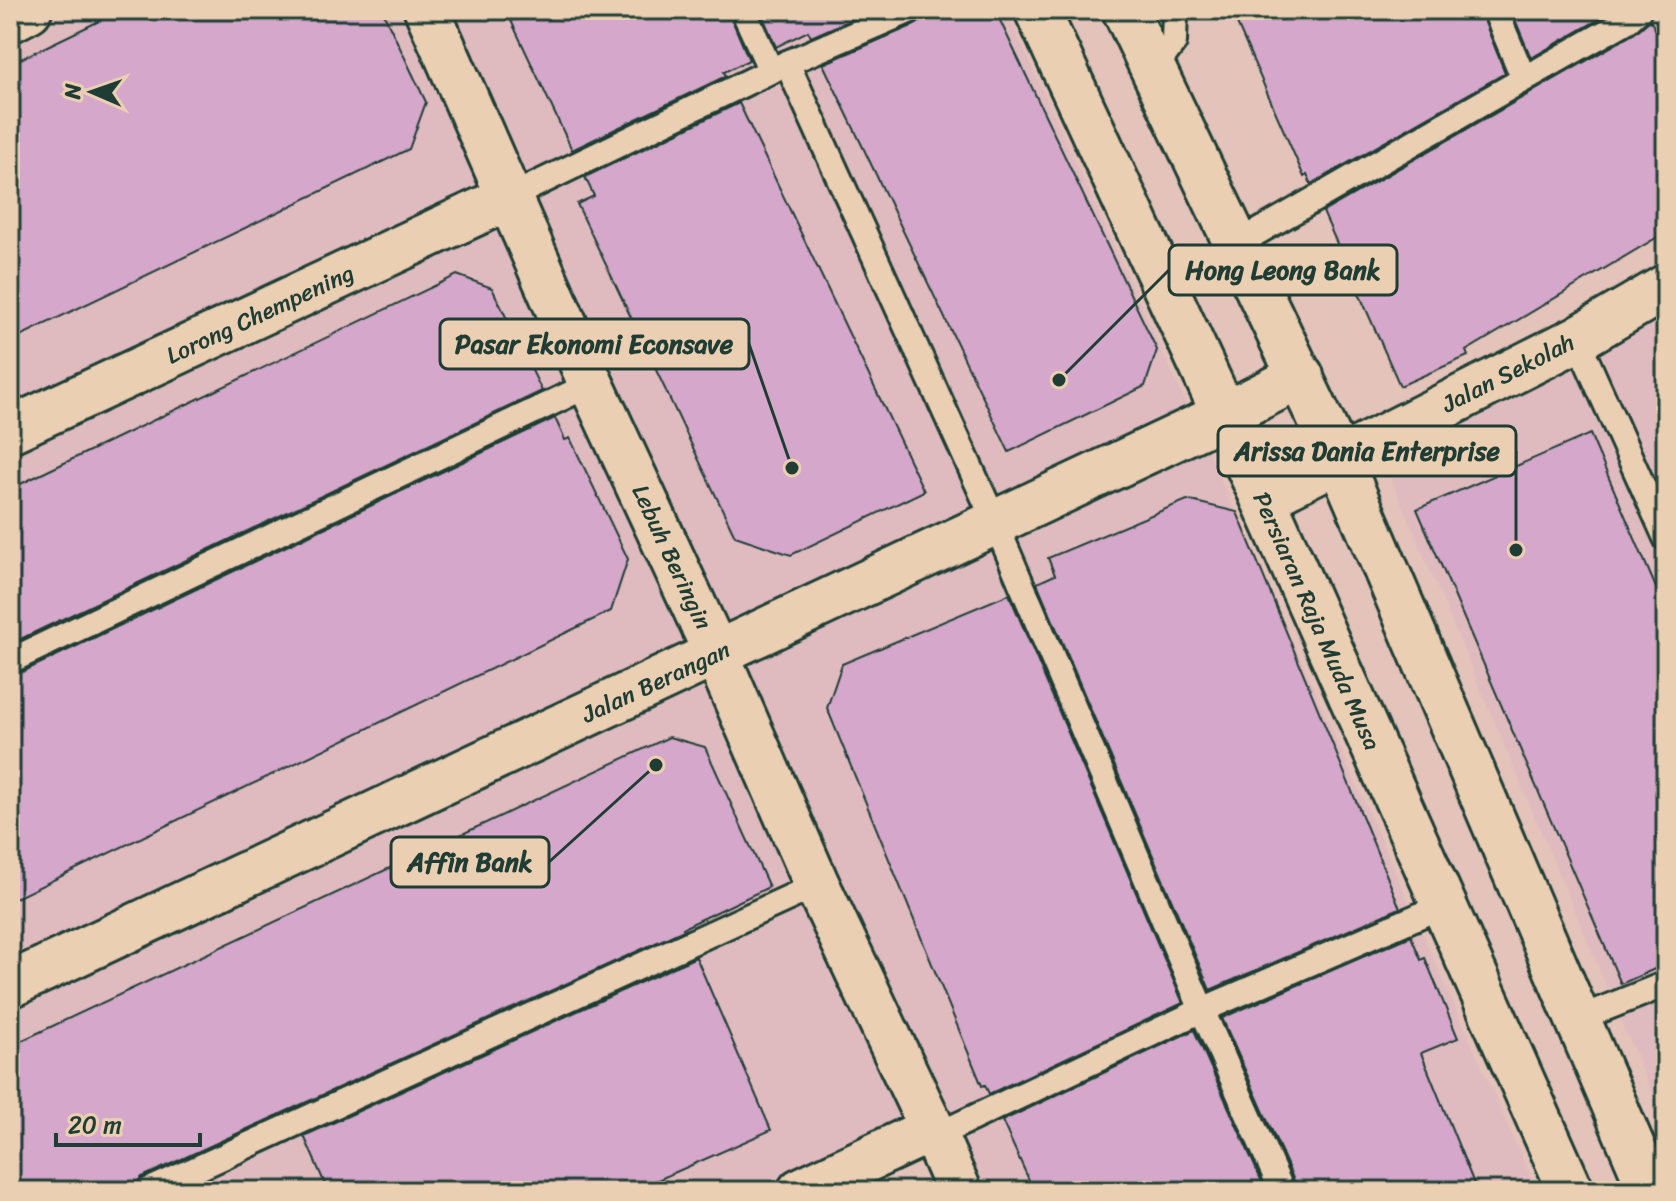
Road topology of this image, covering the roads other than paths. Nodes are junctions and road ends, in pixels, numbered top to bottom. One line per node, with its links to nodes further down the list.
1 (29, 10): 10 (street)
2 (427, 10): 14 (street, Lebuh Beringin)
3 (743, 10): 11 (lane)
4 (911, 10): 11 (lane)
5 (1037, 10): 20 (street, Persiaran Raja Muda Musa)
6 (1125, 10): 12 (street)
7 (1175, 10): 12 (lane)
8 (1495, 10): 13 (lane)
9 (1639, 10): 13 (lane)
10 (10, 20)
11 (779, 67): 14 (lane); 24 (lane)
12 (1153, 70): 15 (street)
13 (1524, 79): 15 (lane)
14 (510, 197): 19 (street, Lebuh Beringin); 21 (street, Lorong Chempening)
15 (1237, 244): 18 (street)
16 (1666, 287): 17 (street, Jalan Sekolah)
17 (1577, 339): 22 (street, Jalan Sekolah); 25 (lane)
18 (1301, 376): 20 (street, Jalan Berangan); 22 (street)
19 (591, 384): 26 (street, Lebuh Beringin); 27 (lane)
20 (1224, 415): 23 (street, Persiaran Raja Muda Musa); 24 (street, Jalan Berangan)
21 (10, 430)
22 (1339, 459): 23 (street, Jalan Sekolah); 33 (street)
23 (1263, 498): 29 (street, Persiaran Raja Muda Musa)
24 (995, 522): 26 (street, Jalan Berangan); 32 (lane)
25 (1666, 538)
26 (716, 653): 28 (street, Lebuh Beringin); 31 (street, Jalan Berangan)
27 (10, 661)
28 (817, 885): 34 (street, Lebuh Beringin); 35 (lane)
29 (1444, 905): 32 (lane); 39 (street, Persiaran Raja Muda Musa)
30 (1666, 984): 33 (lane)
31 (10, 985)
32 (1202, 1010): 34 (lane); 38 (lane)
33 (1578, 1019): 40 (street)
34 (933, 1132): 36 (street); 37 (street, Lebuh Beringin)
35 (148, 1191)
36 (800, 1191)
37 (959, 1191)
38 (1282, 1191)
39 (1571, 1191)
40 (1651, 1191)

